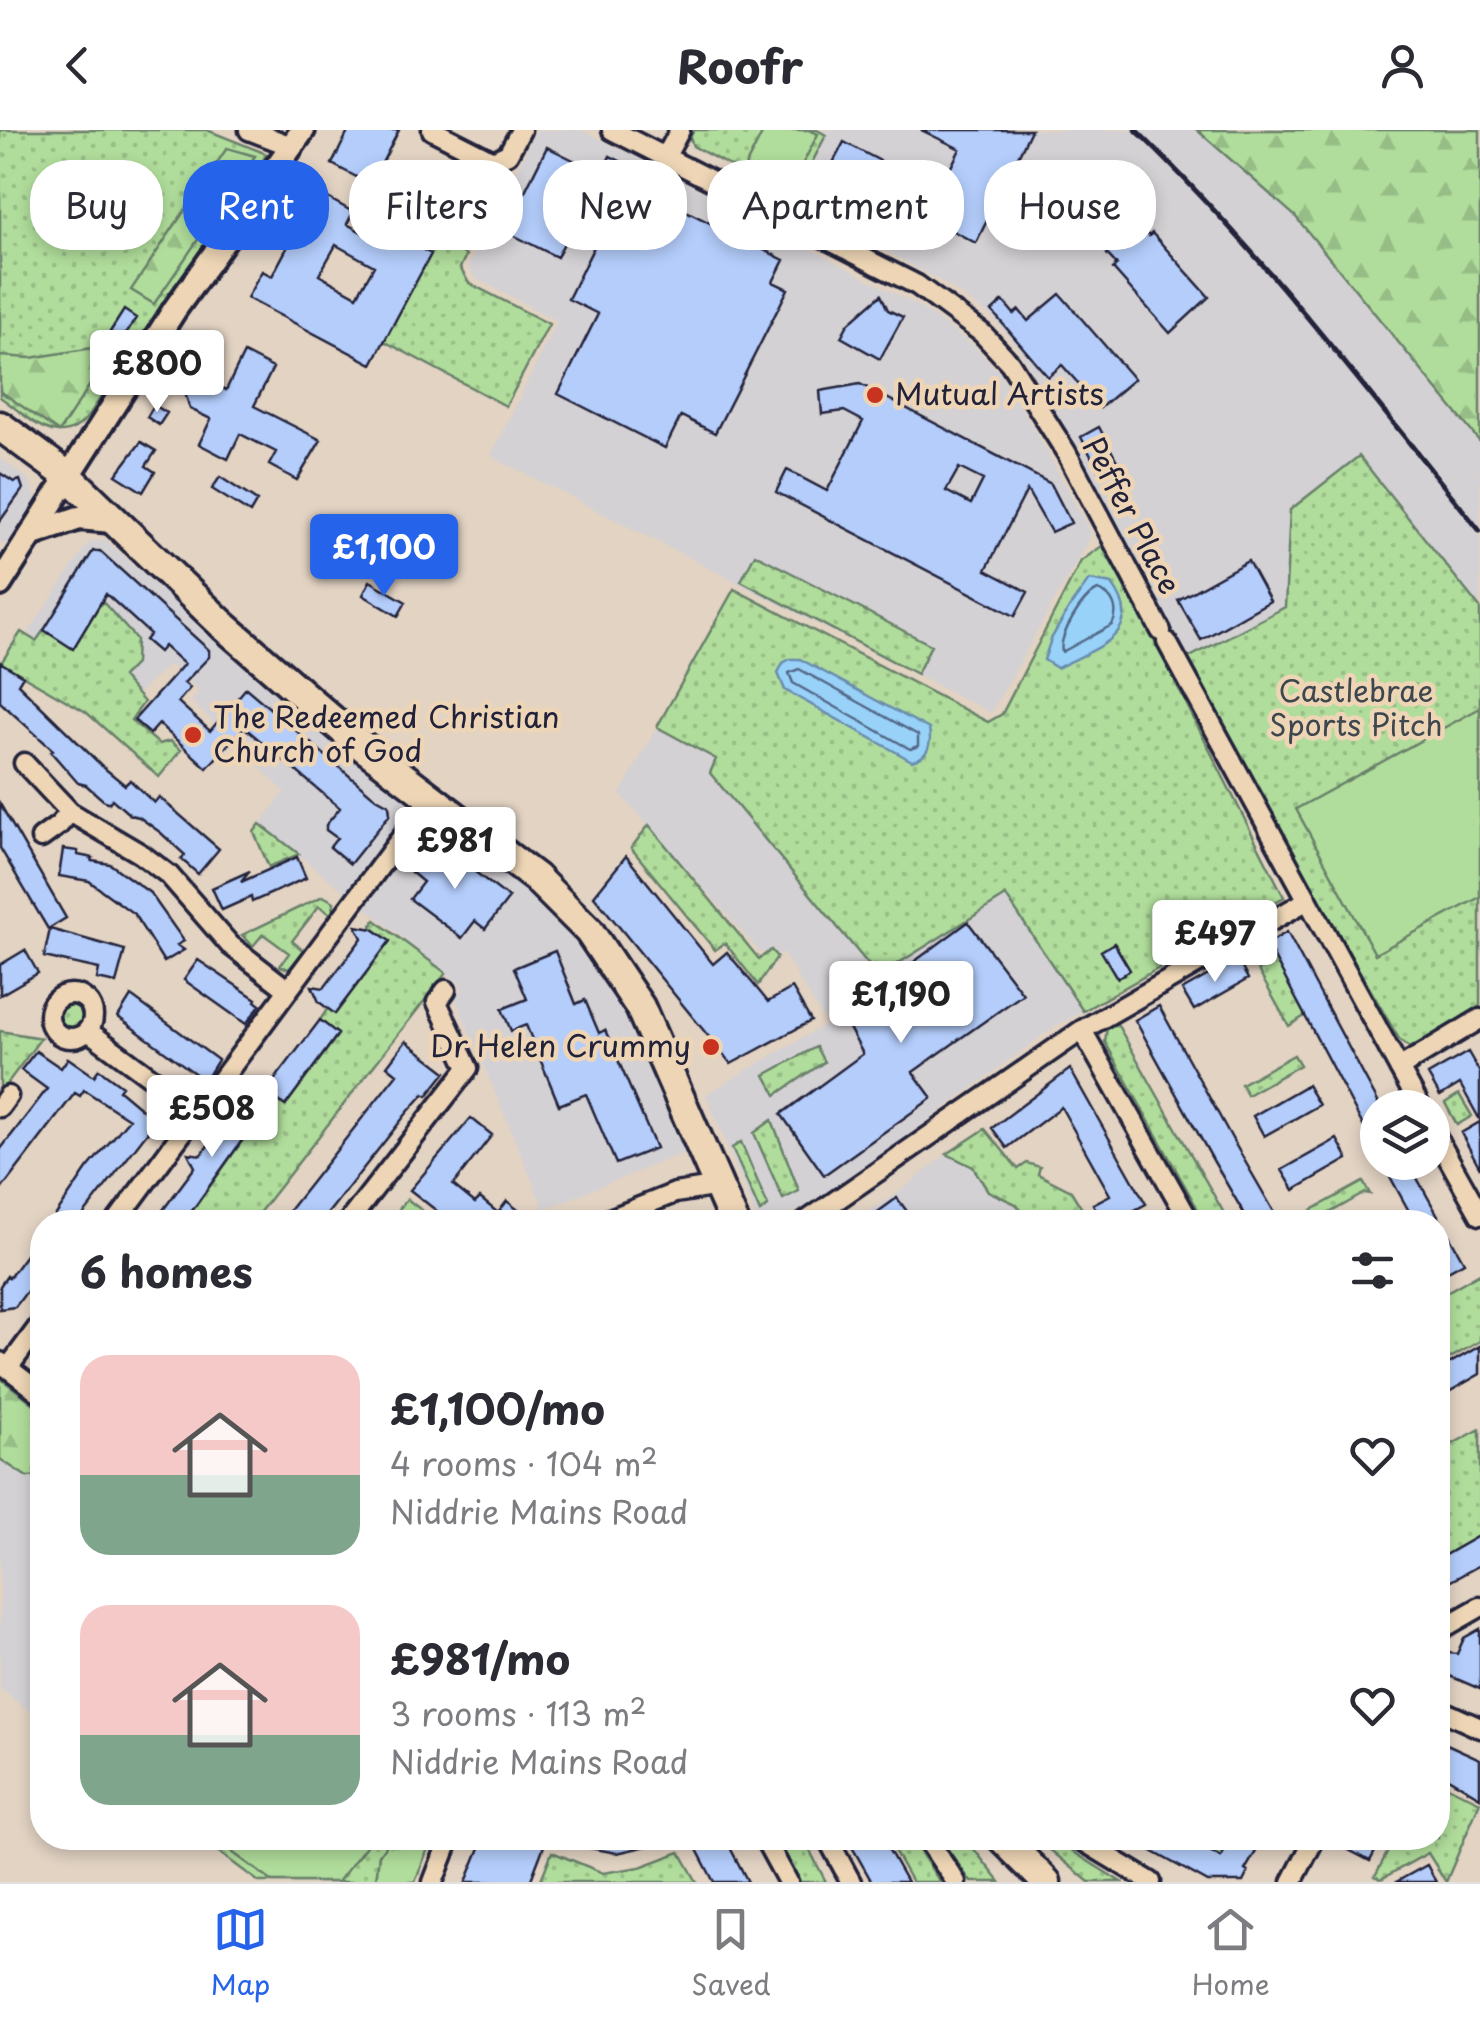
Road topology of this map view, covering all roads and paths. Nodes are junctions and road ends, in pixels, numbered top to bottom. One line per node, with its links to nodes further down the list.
1 (249, 130): 6 (street)
2 (432, 130): 3 (street)
3 (520, 130)
4 (612, 130): 7 (street, Peffer Place)
5 (680, 130): 7 (street)
6 (297, 138): 9 (street)
7 (666, 156): 17 (street, Peffer Place)
8 (0, 426): 9 (main road)
9 (68, 476): 10 (main road); 11 (street)
10 (112, 521): 11 (street); 14 (main road)
11 (33, 534): 12 (street)
12 (0, 584)
13 (24, 763): 15 (street)
14 (430, 799): 18 (street); 27 (main road)
15 (70, 812): 16 (street); 18 (street)
16 (40, 838)
17 (1306, 901): 21 (street); 23 (street, Peffer Place)
18 (288, 990): 25 (street)
19 (446, 990): 29 (street)
20 (1480, 1019): 23 (street)
21 (1082, 1030): 32 (street); 33 (street)
22 (88, 1031): 25 (street)
23 (1399, 1068): 24 (street, Peffer Place)
24 (1411, 1090)
25 (198, 1112): 28 (street)
26 (1450, 1161): 34 (street)
27 (719, 1186): 30 (street); 31 (main road)
28 (125, 1210)
29 (357, 1210)
30 (632, 1210)
31 (729, 1210)
32 (822, 1210)
33 (1183, 1210)
34 (1480, 1215)
35 (30, 1336): 36 (street)
36 (4, 1365): 37 (street)
37 (30, 1385)
38 (1480, 1607): 39 (street)
39 (1450, 1623)
40 (1450, 1714): 41 (street)
41 (1480, 1728)
42 (445, 1850): 49 (street)
43 (771, 1850): 50 (street)
44 (834, 1850): 51 (street)
45 (934, 1850): 52 (street)
46 (1014, 1850): 53 (main road)
47 (1098, 1850): 54 (street)
48 (1309, 1850): 55 (street)
49 (432, 1882)
50 (788, 1882)
51 (851, 1882)
52 (956, 1882)
53 (1046, 1882)
54 (1151, 1882)
55 (1292, 1882)

